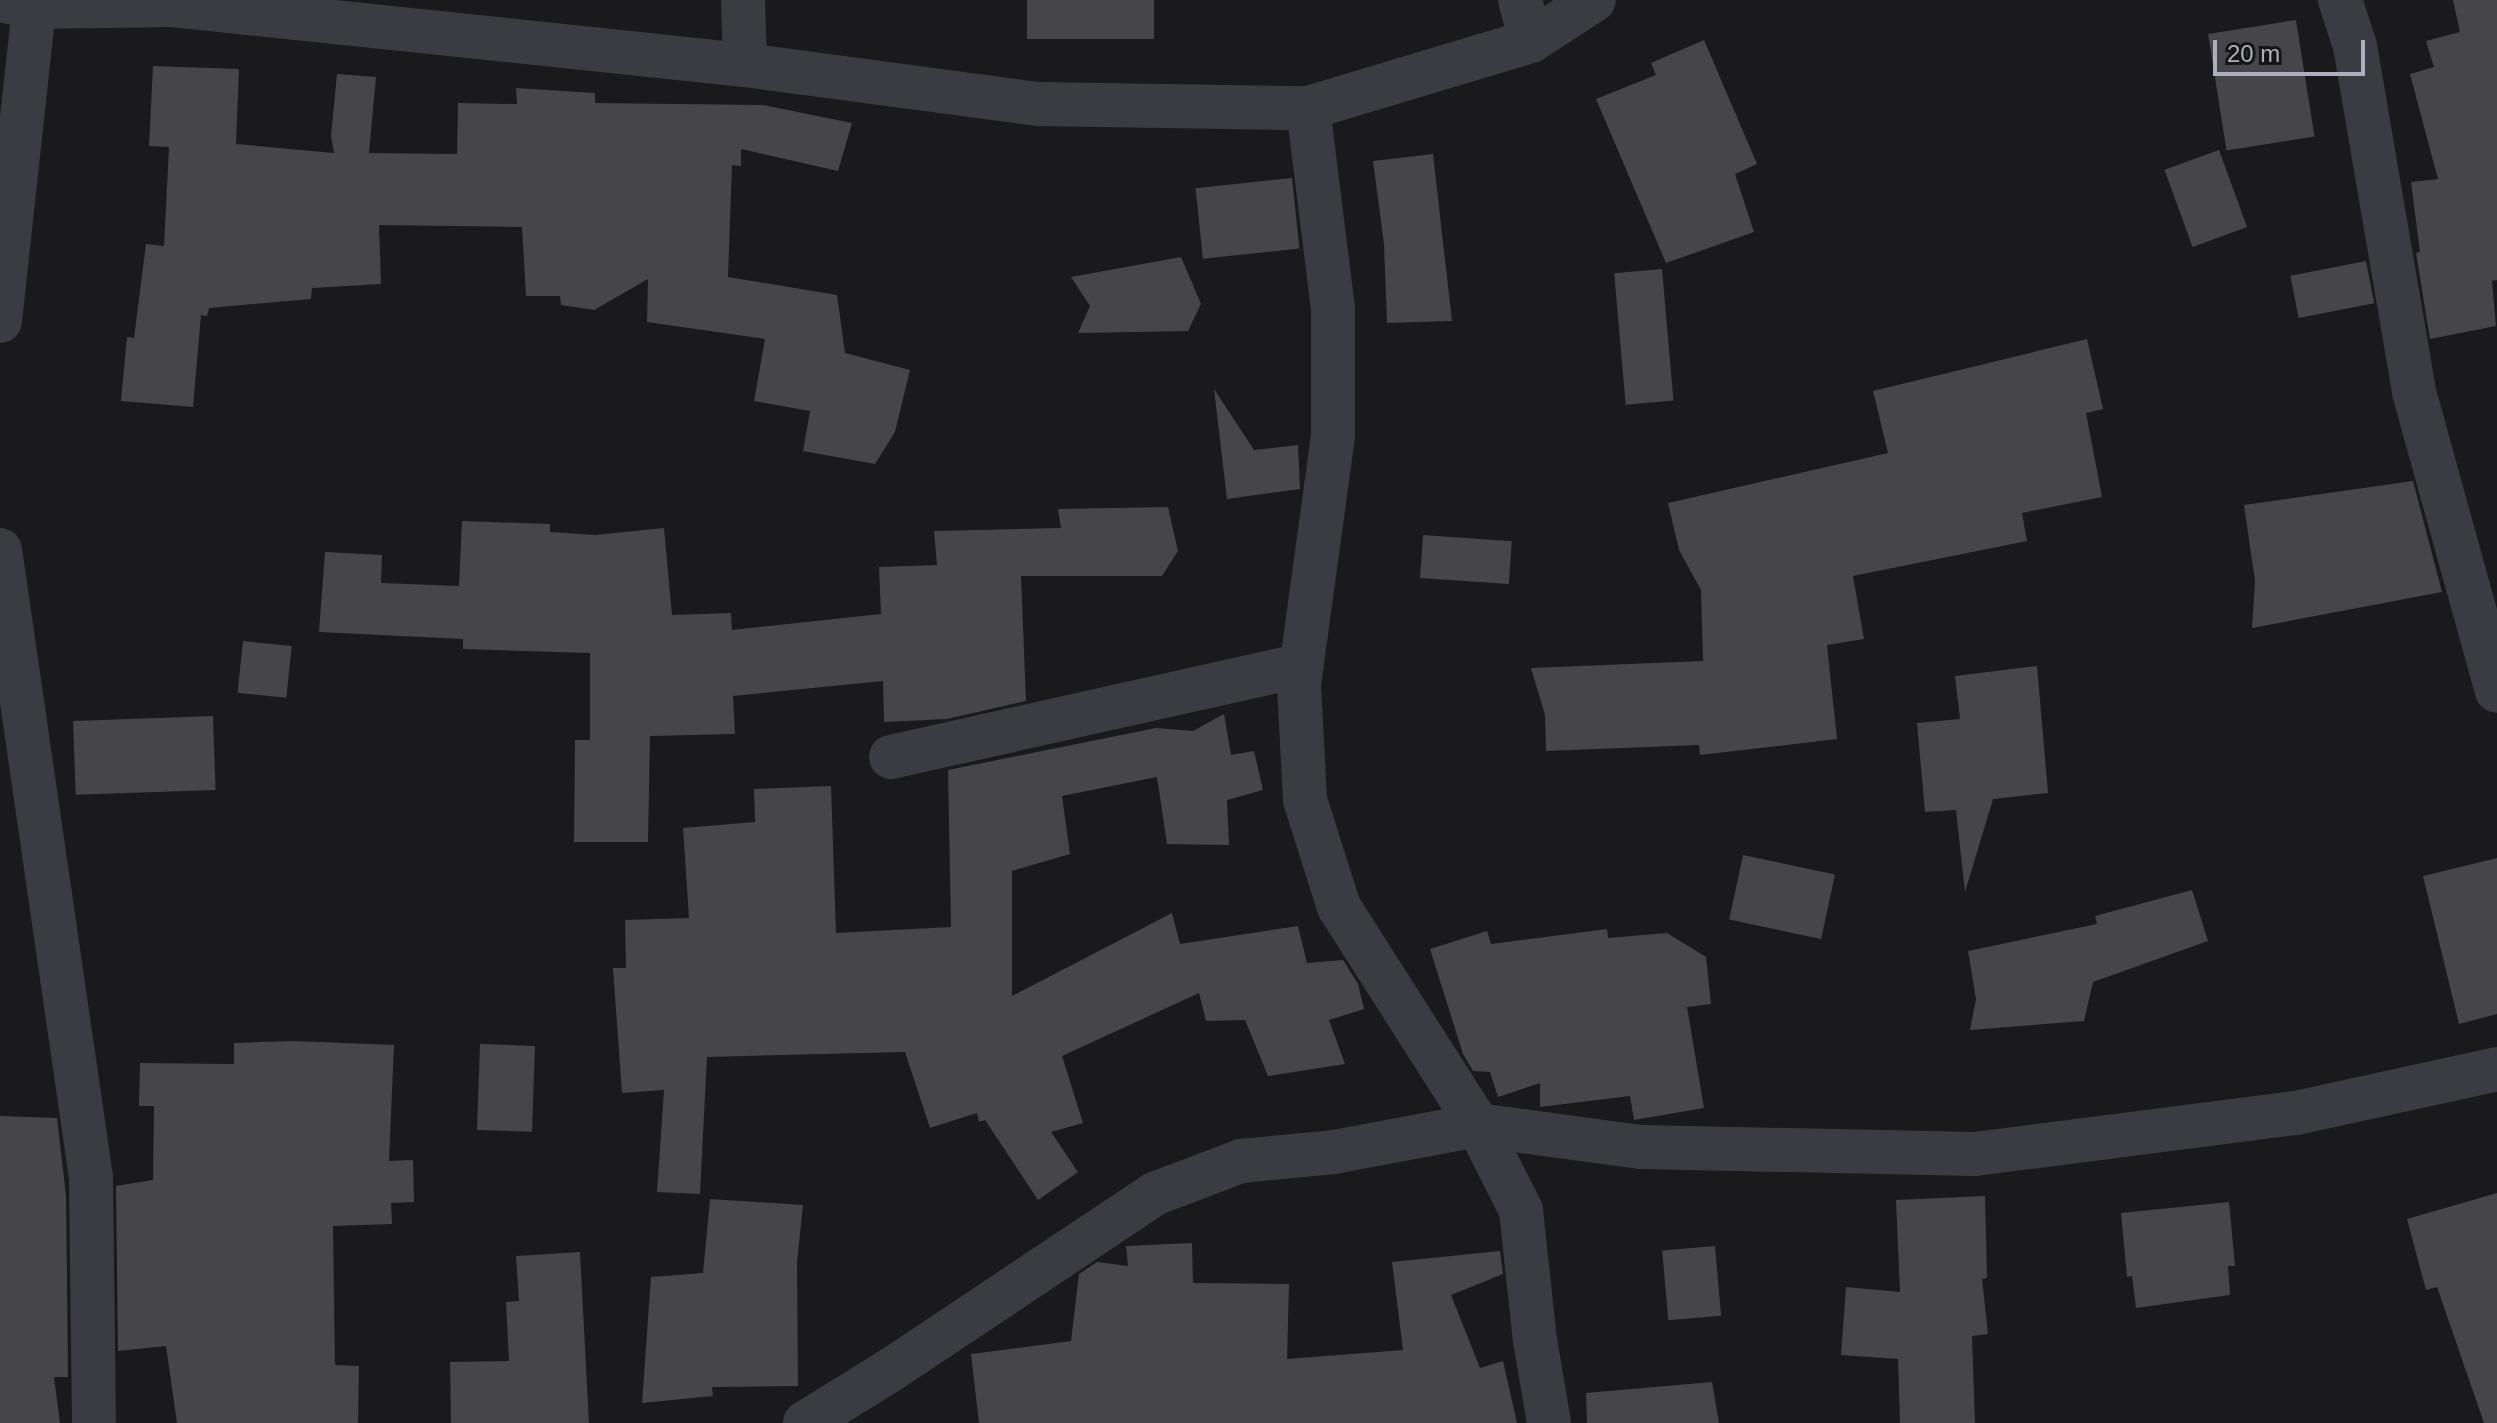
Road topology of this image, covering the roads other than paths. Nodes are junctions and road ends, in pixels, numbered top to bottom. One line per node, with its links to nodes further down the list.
1 (743, 0): 7 (street)
2 (1520, 0): 6 (street)
3 (1594, 0): 6 (street)
4 (2340, 0): 12 (street)
5 (23, 2): 7 (street); 9 (street)
6 (1531, 41): 8 (street)
7 (745, 65): 8 (street)
8 (1308, 108): 11 (street)
9 (0, 321)
10 (0, 550): 16 (street)
11 (1302, 665): 13 (street); 15 (street)
12 (2497, 691)
13 (891, 757)
14 (2497, 1069): 15 (street)
15 (1478, 1125): 17 (street); 18 (street)
16 (94, 1423)
17 (805, 1423)
18 (1549, 1423)

